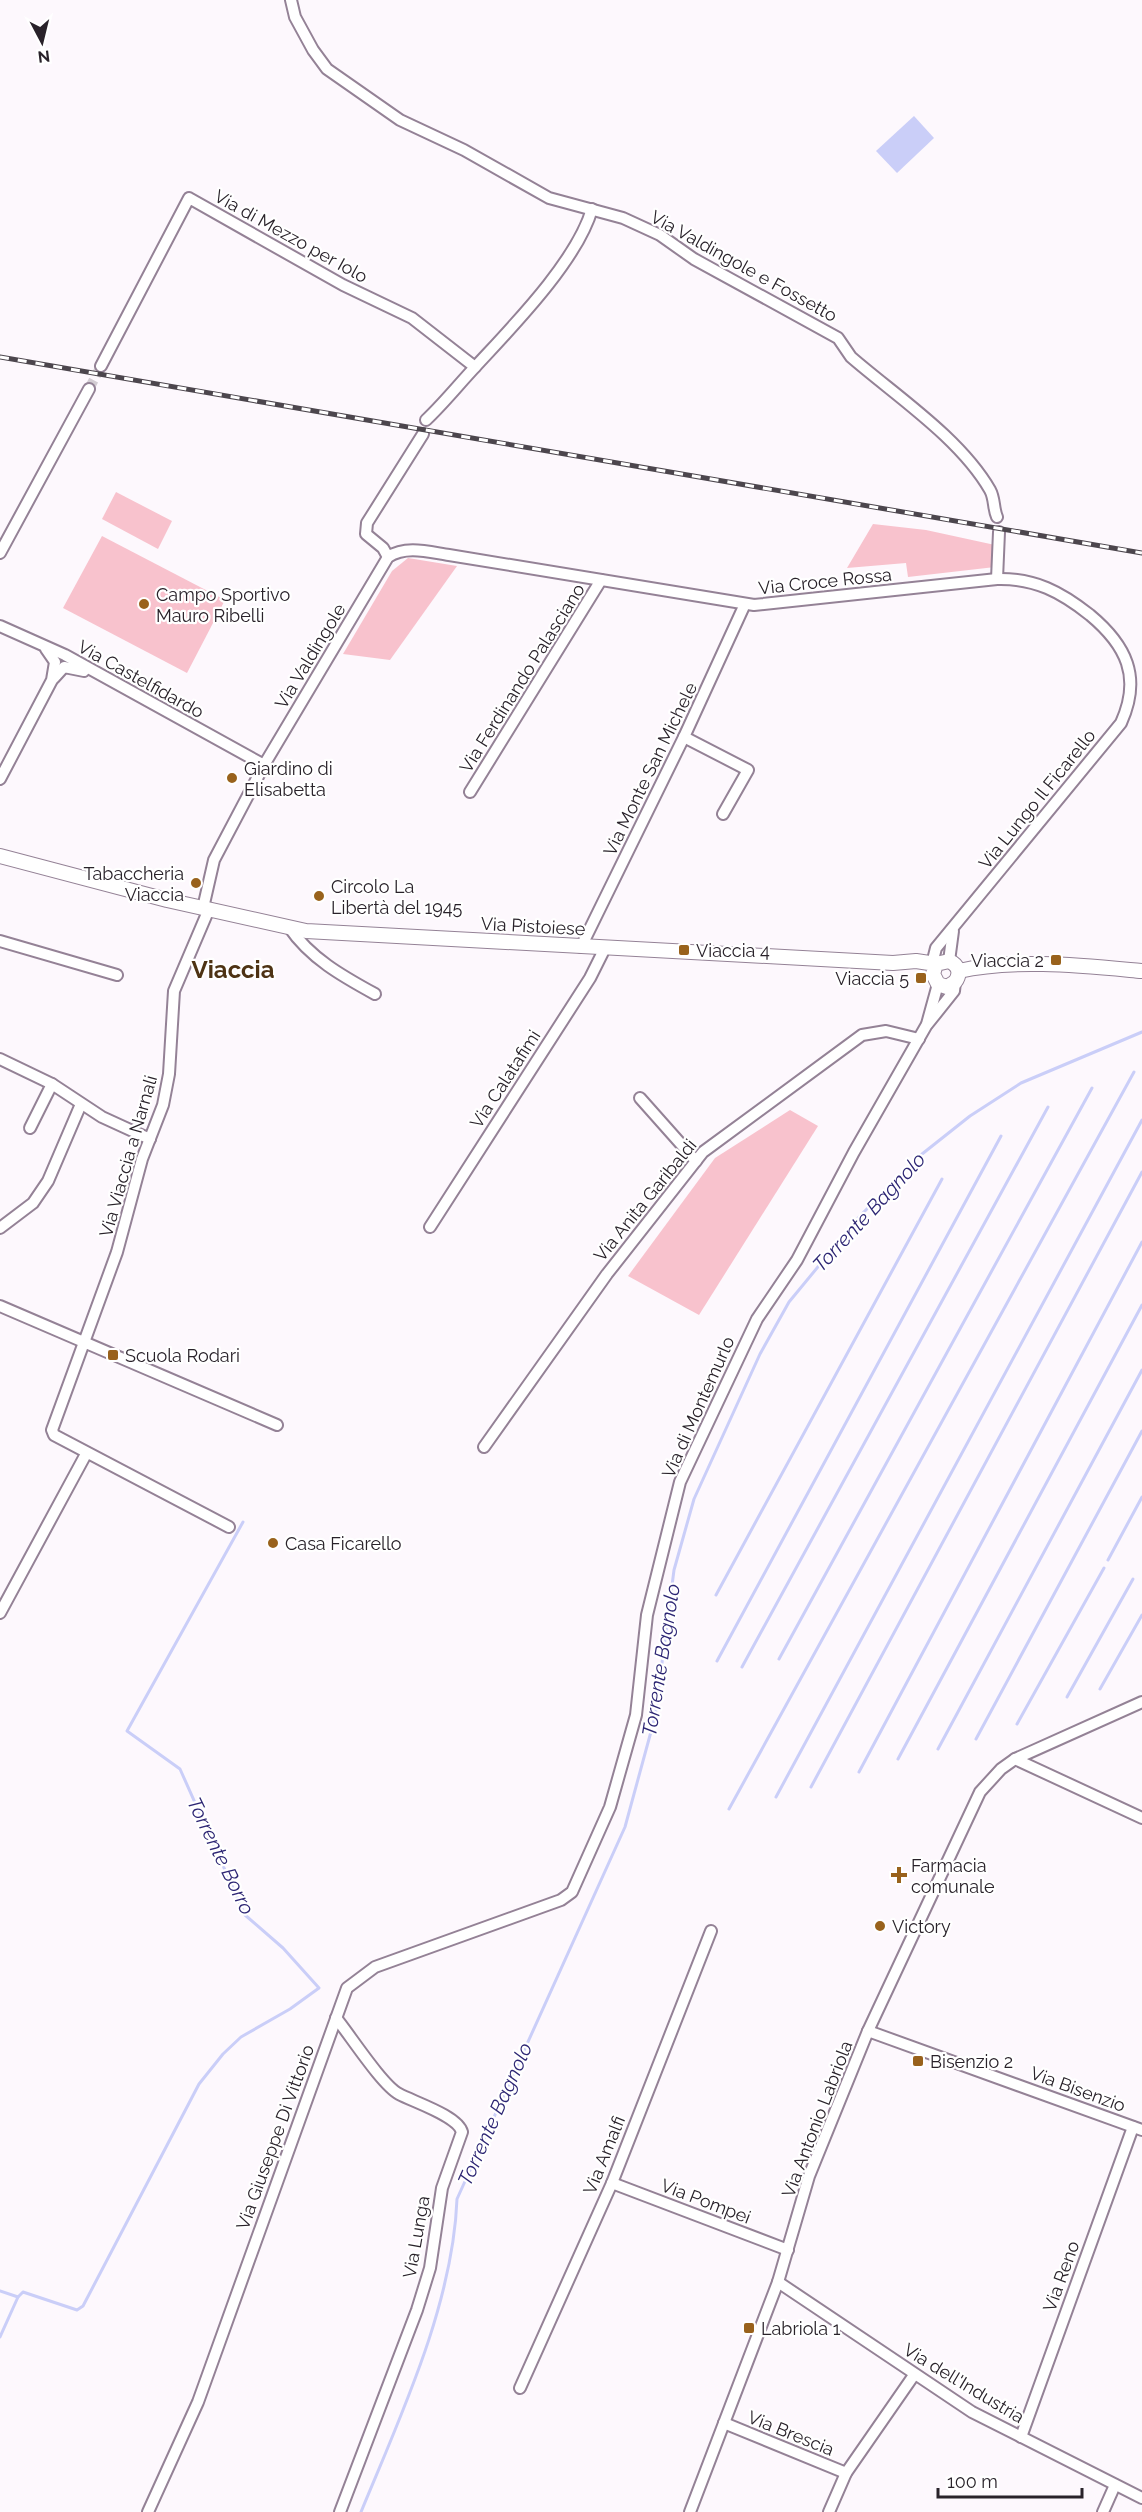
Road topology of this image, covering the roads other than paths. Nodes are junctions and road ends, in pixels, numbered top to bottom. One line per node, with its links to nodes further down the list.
1 (291, 0): 2 (street, Via Valdingole e Fossetto)
2 (592, 209): 4 (street); 8 (street, Via Valdingole e Fossetto)
3 (101, 366): 4 (street, Via di Mezzo per Iolo)
4 (475, 367): 6 (street)
5 (89, 389): 10 (street)
6 (426, 420)
7 (423, 434): 11 (street)
8 (997, 517)
9 (999, 532): 12 (street)
10 (0, 553)
11 (388, 557): 13 (street, Via Croce Rossa); 21 (street, Via Valdingole)
12 (997, 579): 14 (street, Via Croce Rossa); 19 (street, Via Croce Rossa)
13 (601, 580): 14 (street, Via Croce Rossa); 23 (street, Via Ferdinando Palasciano)
14 (746, 604): 20 (street, Via Monte San Michele)
15 (0, 626): 16 (street, Via Castelfidardo)
16 (40, 644): 17 (street, Via Castelfidardo); 18 (street)
17 (102, 676): 18 (street); 21 (street, Via Castelfidardo)
18 (52, 680): 22 (street)
19 (1136, 698): 31 (street, Via Lungo Il Ficarello)
20 (684, 737): 24 (street); 29 (street, Via Monte San Michele)
21 (264, 765): 26 (street, Via Valdingole)
22 (0, 779)
23 (470, 792)
24 (723, 814)
25 (0, 856): 26 (main road, Via Pistoiese)
26 (206, 908): 27 (main road, Via Pistoiese); 43 (street, Via Viaccia a Narnali)
27 (289, 927): 29 (main road, Via Pistoiese); 35 (street)
28 (0, 941): 33 (street)
29 (581, 947): 30 (main road, Via Pistoiese)
30 (605, 948): 31 (main road, Via Pistoiese); 45 (street, Via Calatafimi)
31 (939, 970): 34 (main road); 34 (main road, Via Pistoiese); 36 (street, Via di Montemurlo)
32 (1142, 971): 34 (main road, Via Pistoiese)
33 (117, 975)
34 (957, 977): 36 (street, Via di Montemurlo)
35 (375, 994)
36 (926, 1026): 37 (street, Via di Montemurlo)
37 (919, 1039): 44 (street, Via Anita Garibaldi); 57 (street, Via di Montemurlo)
38 (0, 1059): 39 (street)
39 (52, 1084): 41 (street); 42 (street)
40 (640, 1098): 44 (street)
41 (81, 1104): 43 (street); 46 (street)
42 (30, 1128)
43 (150, 1139): 48 (street, Via Viaccia a Narnali)
44 (696, 1161): 50 (street, Via Anita Garibaldi)
45 (430, 1227)
46 (0, 1228)
47 (0, 1306): 48 (street)
48 (85, 1341): 49 (street); 51 (street, Via Viaccia a Narnali)
49 (277, 1425)
50 (484, 1447)
51 (86, 1454): 52 (street, Via Viaccia a Narnali); 53 (street)
52 (229, 1527)
53 (0, 1613)
54 (1142, 1702): 55 (street, Via Antonio Labriola)
55 (1015, 1759): 56 (street); 60 (street, Via Antonio Labriola)
56 (1142, 1818)
57 (561, 1900): 59 (street, Via Giuseppe Di Vittorio)
58 (711, 1931): 62 (street, Via Amalfi)
59 (336, 2018): 72 (street, Via Giuseppe Di Vittorio); 73 (street, Via Lunga)
60 (868, 2031): 61 (street, Via Bisenzio); 63 (street, Via Antonio Labriola)
61 (1138, 2129): 68 (street, Via Reno)
62 (612, 2182): 63 (street, Via Pompei); 66 (street, Via Amalfi)
63 (788, 2250): 64 (street, Via Antonio Labriola)
64 (778, 2282): 65 (street, Via dell'Industria); 67 (street, Via Antonio Labriola)
65 (914, 2376): 68 (street, Via dell'Industria); 69 (street, Via Brescia)
66 (520, 2388)
67 (724, 2423): 69 (street, Via Brescia); 74 (street, Via Antonio Labriola)
68 (1022, 2437): 70 (street, Via dell'Industria)
69 (846, 2473): 75 (street, Via Brescia)
70 (1116, 2485): 71 (street, Via dell'Industria); 76 (street)
71 (1142, 2498)
72 (148, 2512)
73 (340, 2512)
74 (690, 2512)
75 (829, 2512)
76 (1103, 2512)

